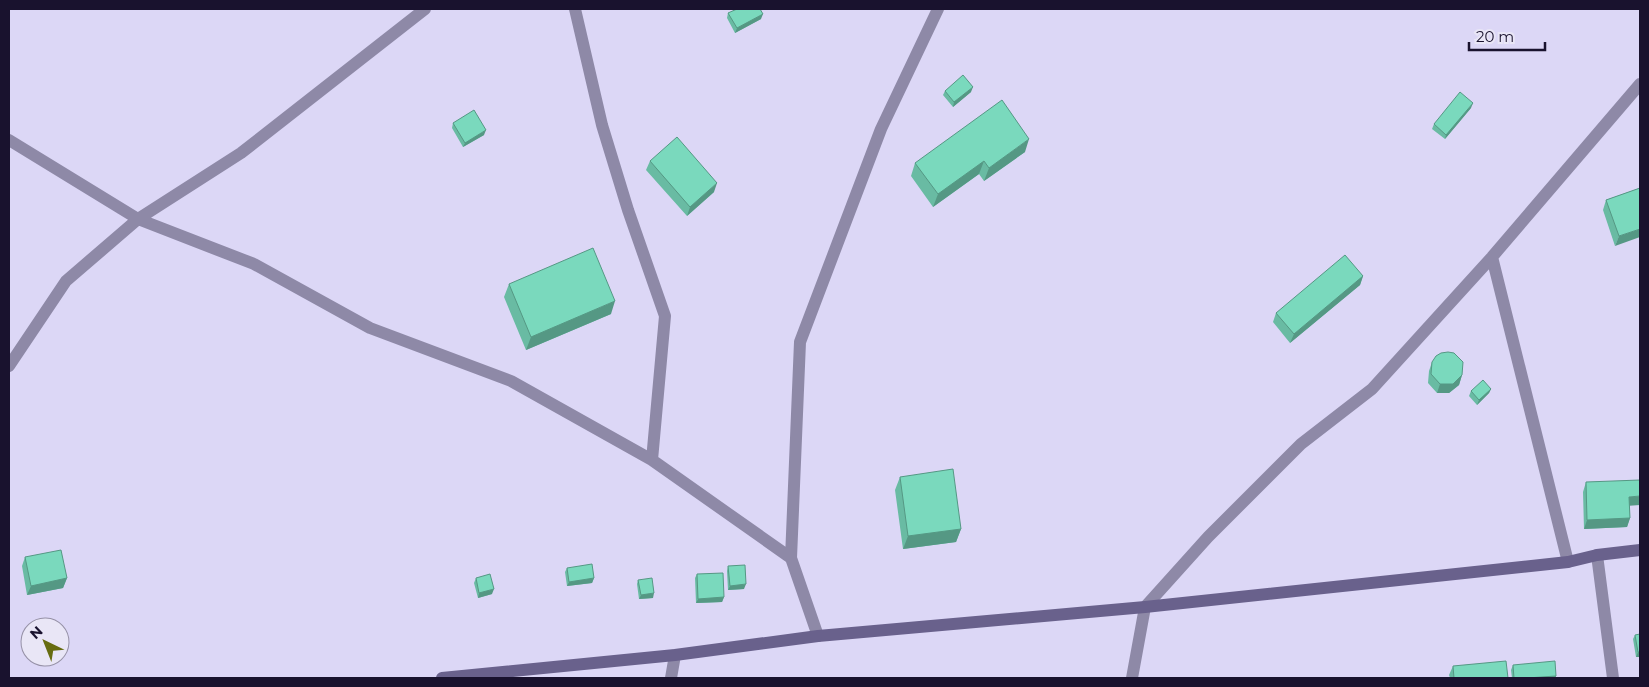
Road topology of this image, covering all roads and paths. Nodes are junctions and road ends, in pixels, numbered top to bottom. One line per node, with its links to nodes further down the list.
1 (425, 9): 6 (street)
2 (575, 9): 9 (street)
3 (938, 9): 12 (street)
4 (1640, 84): 7 (street)
5 (9, 140): 6 (street)
6 (138, 219): 8 (street); 9 (street)
7 (1492, 258): 13 (street); 14 (street)
8 (9, 366)
9 (652, 460): 12 (street)
10 (1640, 550): 11 (main road)
11 (1598, 555): 13 (main road); 21 (street)
12 (791, 558): 15 (street)
13 (1568, 562): 14 (main road)
14 (1145, 607): 15 (main road); 20 (street)
15 (818, 636): 16 (main road)
16 (675, 655): 18 (main road); 19 (street)
17 (442, 678): 18 (main road)
18 (448, 678)
19 (671, 678)
20 (1132, 678)
21 (1613, 678)

